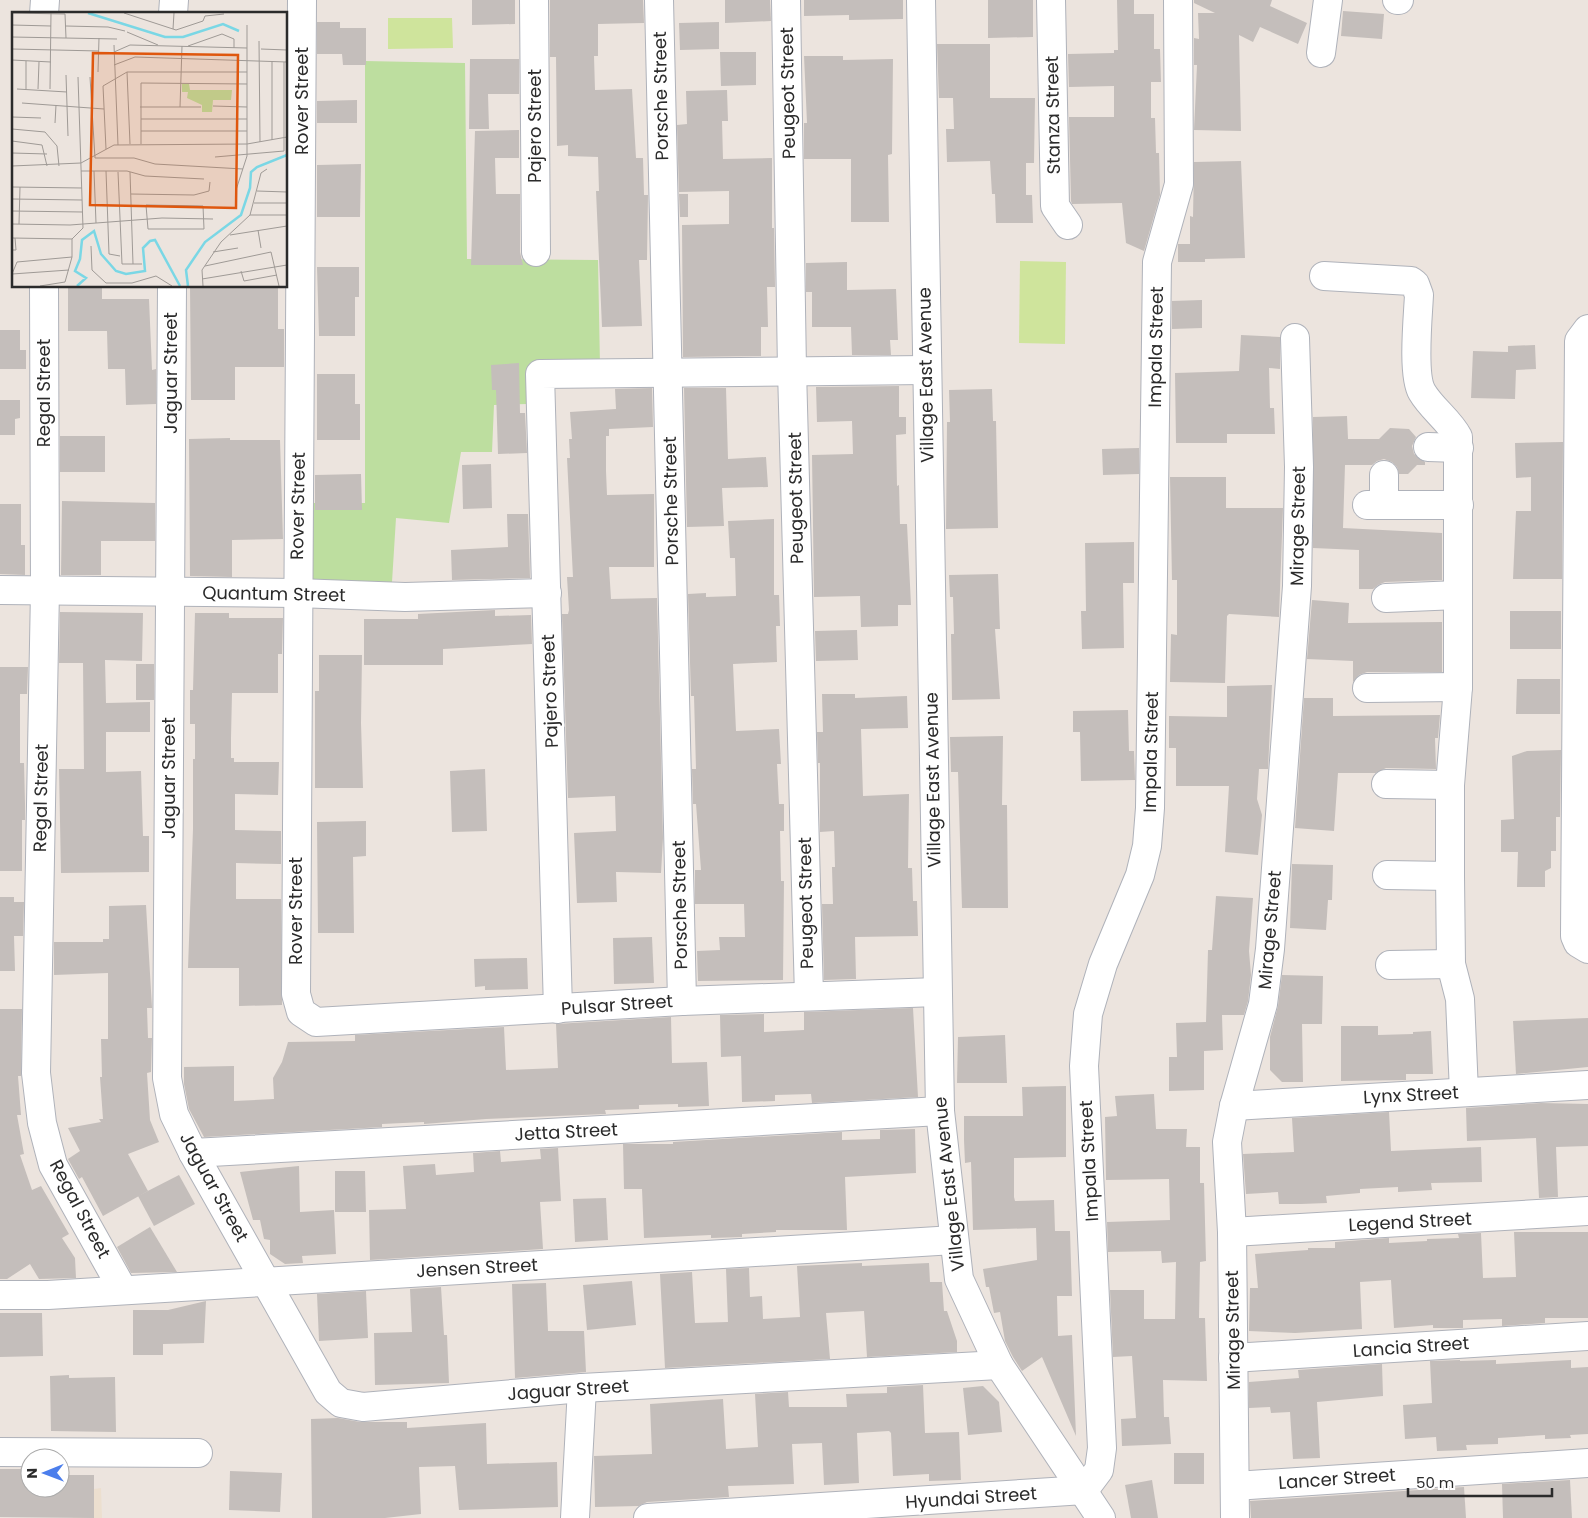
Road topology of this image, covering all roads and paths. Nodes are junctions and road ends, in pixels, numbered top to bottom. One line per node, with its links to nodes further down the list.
1 (302, 0): 10 (street, Rover Street)
2 (534, 0): 12 (street, Pajero Street)
3 (659, 0): 20 (street, Porsche Street)
4 (786, 0): 18 (street, Peugeot Street)
5 (921, 0): 19 (street, Village East Avenue)
6 (1051, 0): 11 (street, Stanza Street)
7 (1178, 0): 65 (street, Impala Street)
8 (1328, 0): 9 (street)
9 (1321, 53)
10 (294, 113): 28 (street, Rover Street)
11 (1068, 225)
12 (536, 252)
13 (1324, 276): 22 (street)
14 (44, 288): 26 (street, Regal Street)
15 (172, 288): 27 (street, Jaguar Street)
16 (1576, 335): 38 (street)
17 (1295, 338): 48 (street, Mirage Street)
18 (792, 370): 19 (street); 20 (street); 42 (street, Peugeot Street)
19 (926, 370): 41 (street, Village East Avenue)
20 (668, 372): 29 (street, Pajero Street); 43 (street, Porsche Street)
21 (1428, 447): 22 (street)
22 (1459, 448): 24 (street)
23 (1384, 474): 24 (street)
24 (1459, 505): 30 (street)
25 (0, 590): 26 (street, Quantum Street)
26 (45, 590): 27 (street, Quantum Street); 55 (street, Regal Street)
27 (170, 593): 28 (street, Quantum Street); 50 (street, Jaguar Street)
28 (297, 593): 29 (street, Quantum Street); 45 (street, Rover Street)
29 (547, 594): 44 (street, Pajero Street)
30 (1458, 594): 31 (street); 32 (street)
31 (1386, 598)
32 (1458, 687): 33 (street); 35 (street)
33 (1367, 688)
34 (1386, 784): 35 (street)
35 (1450, 785): 37 (street)
36 (1388, 875): 37 (street)
37 (1450, 876): 39 (street)
38 (1588, 949)
39 (1452, 964): 40 (street); 47 (street)
40 (1390, 965)
41 (937, 992): 42 (street, Pulsar Street); 49 (street, Village East Avenue)
42 (809, 996): 43 (street, Pulsar Street)
43 (682, 1001): 44 (street, Pulsar Street)
44 (558, 1009): 45 (street, Pulsar Street)
45 (301, 1012)
46 (1588, 1086): 47 (street, Lynx Street)
47 (1464, 1092): 48 (street, Lynx Street)
48 (1234, 1106): 52 (street, Mirage Street)
49 (940, 1111): 50 (street, Jetta Street); 53 (street, Village East Avenue)
50 (193, 1153): 54 (street, Jaguar Street)
51 (1588, 1211): 52 (street, Legend Street)
52 (1232, 1232): 58 (street, Mirage Street)
53 (954, 1240): 54 (street, Jensen Street); 59 (street, Village East Avenue)
54 (267, 1281): 55 (street, Jensen Street); 60 (street, Jaguar Street)
55 (123, 1290): 56 (street, Jensen Street)
56 (0, 1295)
57 (1588, 1336): 58 (street, Lancia Street)
58 (1233, 1358): 64 (street, Mirage Street)
59 (999, 1365): 60 (street, Jaguar Street); 65 (street, Village East Avenue)
60 (582, 1388): 66 (street)
61 (0, 1452): 62 (street)
62 (198, 1453)
63 (1588, 1463): 64 (street, Lancer Street)
64 (1235, 1486): 69 (street, Mirage Street)
65 (1084, 1490): 67 (street, Hyundai Street); 68 (street, Village East Avenue)
66 (575, 1518)
67 (648, 1518)
68 (1101, 1518)
69 (1235, 1518)

